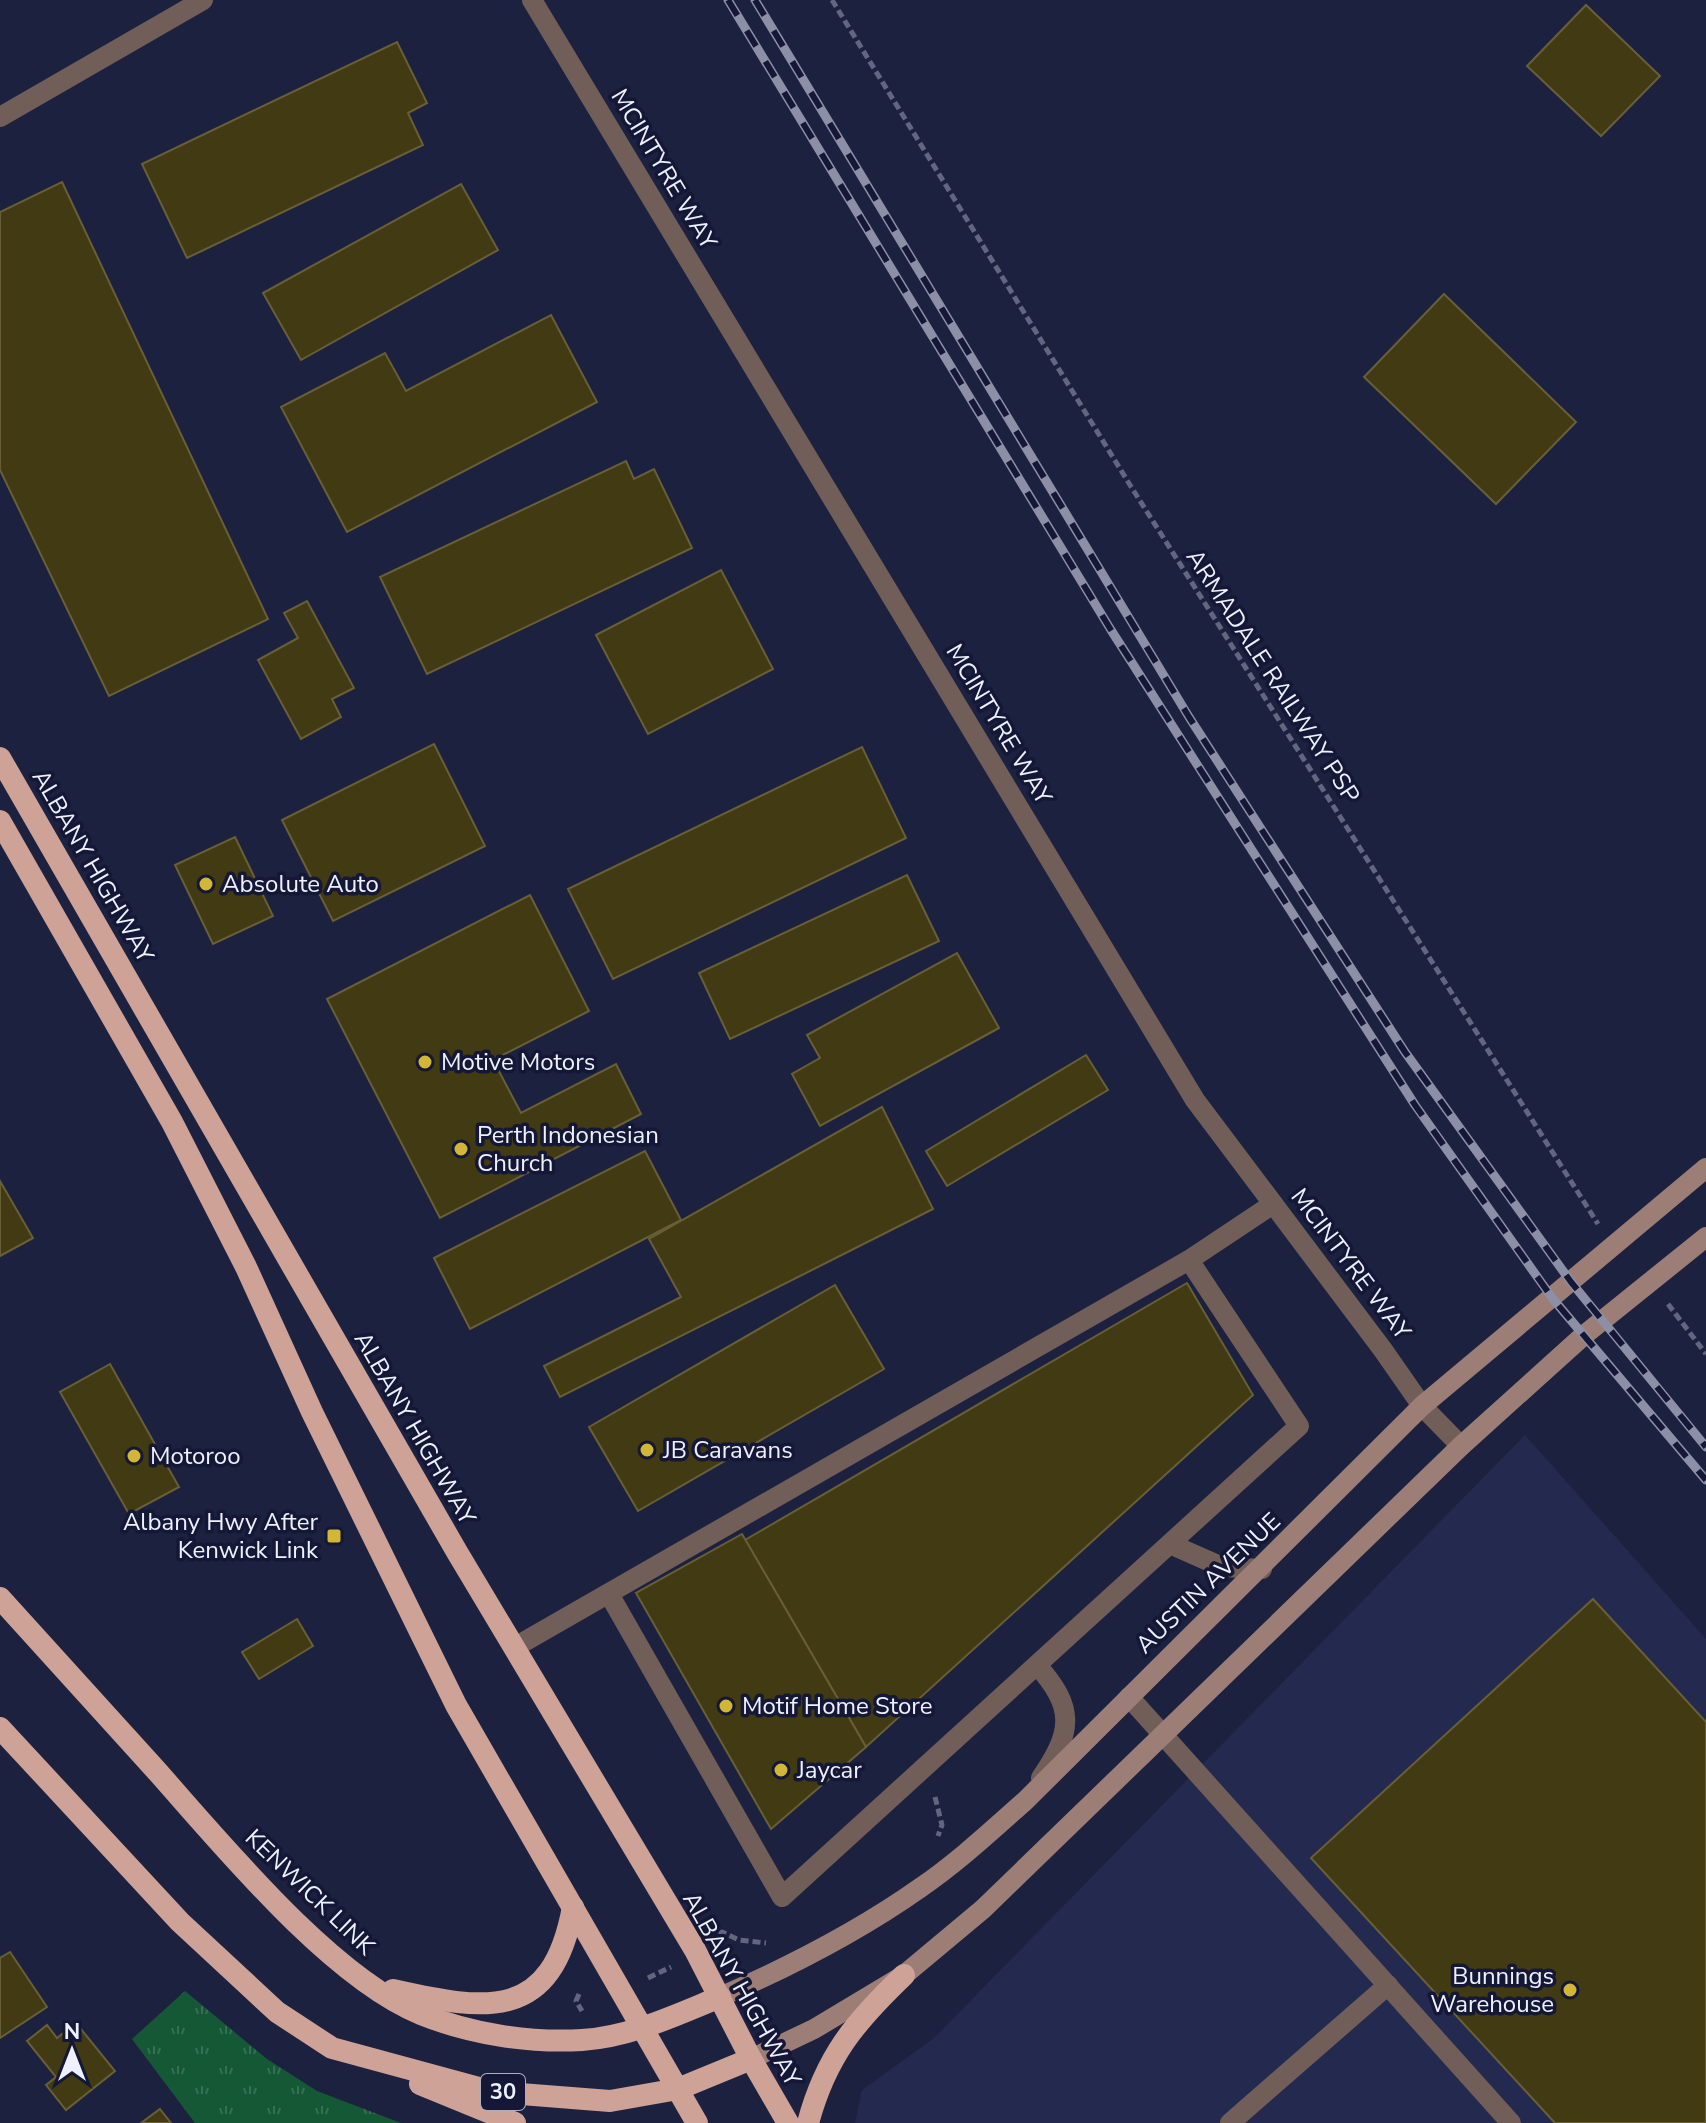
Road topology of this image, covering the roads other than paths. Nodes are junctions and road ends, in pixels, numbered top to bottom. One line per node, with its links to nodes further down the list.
1 (203, 0): 3 (street)
2 (532, 0): 7 (street, MCINTYRE WAY)
3 (0, 117)
4 (0, 758): 16 (highway, ALBANY HIGHWAY)
5 (0, 821): 22 (highway)
6 (1706, 1168): 10 (main road, AUSTIN AVENUE)
7 (1273, 1204): 9 (street); 10 (street, MCINTYRE WAY)
8 (1706, 1237): 11 (main road)
9 (1189, 1260): 12 (street); 14 (street)
10 (1422, 1406): 11 (street, MCINTYRE WAY); 13 (main road, AUSTIN AVENUE)
11 (1461, 1446): 20 (main road)
12 (1170, 1544): 13 (street); 17 (street)
13 (1262, 1569): 18 (main road, AUSTIN AVENUE)
14 (609, 1594): 16 (street); 17 (street)
15 (0, 1598): 24 (highway, KENWICK LINK / 30)
16 (515, 1647): 26 (highway, ALBANY HIGHWAY)
17 (1037, 1665): 21 (street)
18 (1129, 1697): 20 (street); 21 (main road, AUSTIN AVENUE)
19 (0, 1728): 28 (highway, 30)
20 (1166, 1735): 23 (main road); 25 (street)
21 (1025, 1801): 26 (main road, AUSTIN AVENUE)
22 (573, 1907): 24 (highway); 27 (highway)
23 (904, 1975): 29 (main road); 34 (highway)
24 (370, 1985): 27 (highway, KENWICK LINK / 30)
25 (1388, 1985): 35 (street); 36 (street)
26 (720, 1997): 27 (highway, KENWICK LINK / 30); 29 (highway, ALBANY HIGHWAY)
27 (643, 2028): 30 (highway)
28 (332, 2048): 30 (highway, 30); 31 (highway, 30)
29 (751, 2059): 30 (highway); 33 (highway, ALBANY HIGHWAY)
30 (678, 2089): 32 (highway)
31 (515, 2123)
32 (697, 2123)
33 (788, 2123)
34 (808, 2123)
35 (1230, 2123)
36 (1511, 2123)

